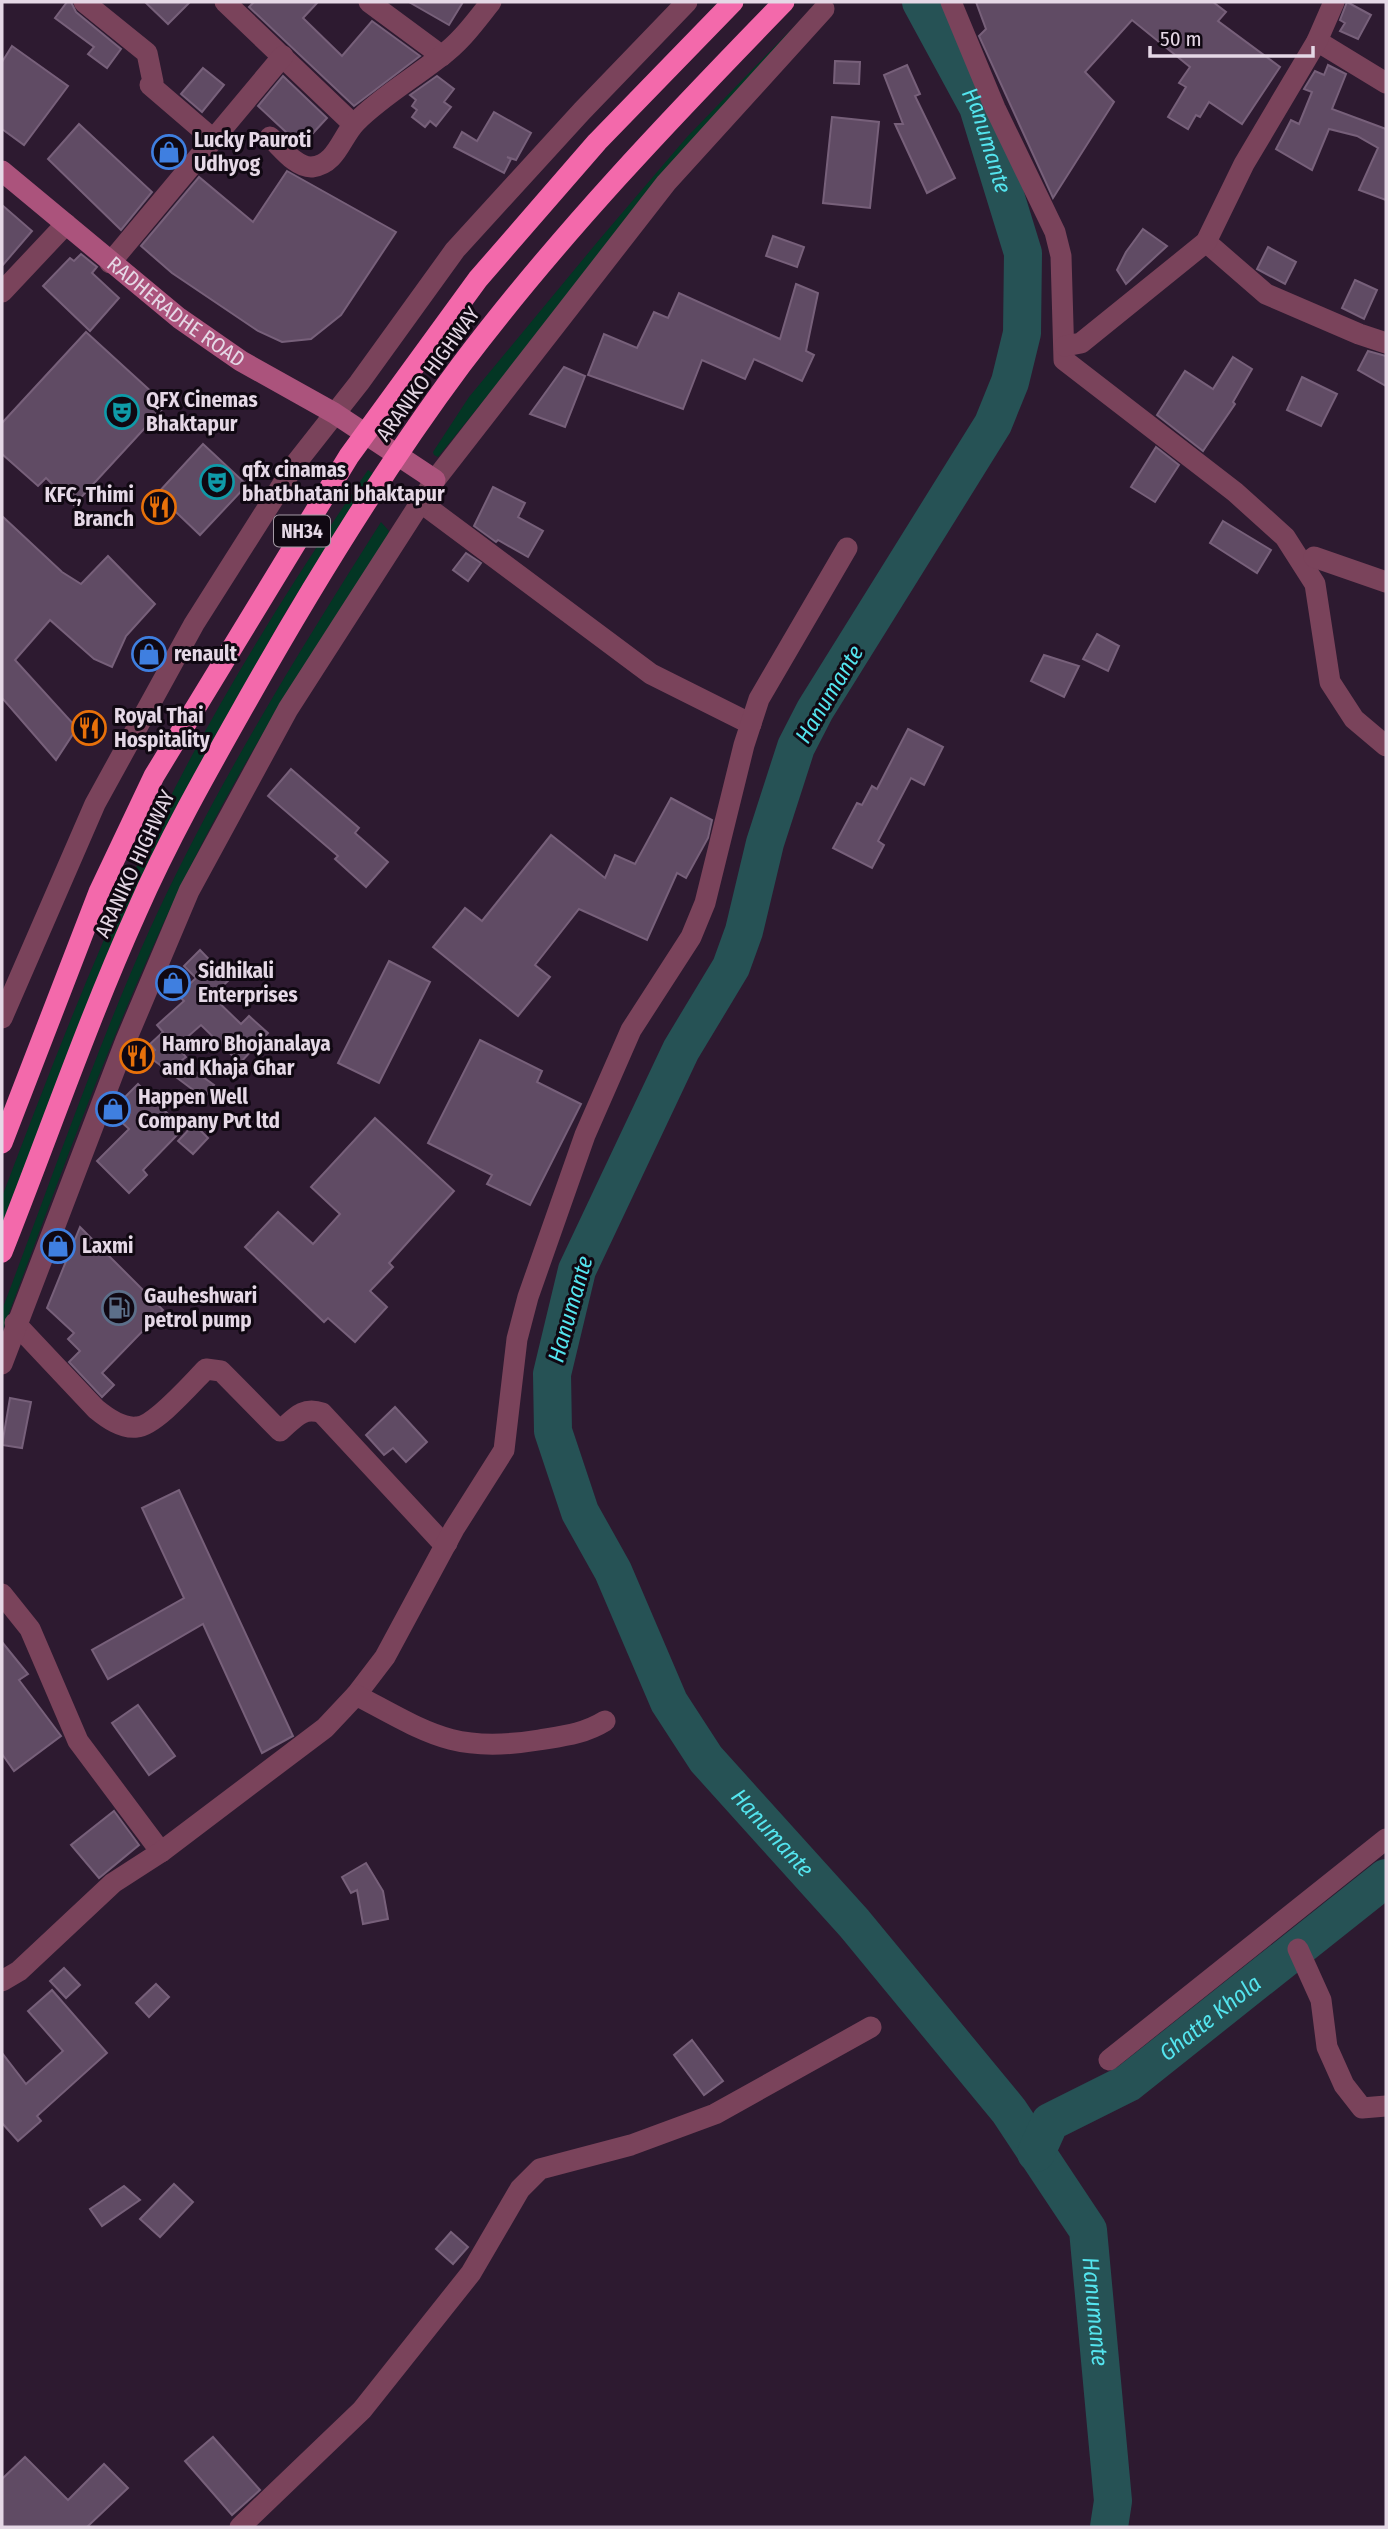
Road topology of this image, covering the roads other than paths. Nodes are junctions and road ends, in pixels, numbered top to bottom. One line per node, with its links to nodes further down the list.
1 (84, 2): 17 (street)
2 (225, 2): 12 (street)
3 (369, 2): 13 (street)
4 (491, 2): 13 (street)
5 (687, 2): 25 (street)
6 (733, 2): 26 (highway, ARANIKO HIGHWAY / NH34)
7 (784, 2): 27 (highway, ARANIKO HIGHWAY / NH34)
8 (951, 2): 24 (street)
9 (1334, 2): 11 (street)
10 (824, 9): 28 (street)
11 (1317, 41): 14 (street); 20 (street)
12 (283, 57): 15 (street); 17 (street)
13 (442, 57): 15 (street)
14 (1386, 83)
15 (353, 124): 16 (street)
16 (270, 137)
17 (214, 140): 21 (street)
18 (2, 171): 19 (main road, RADHERADHE ROAD)
19 (66, 224): 21 (main road, RADHERADHE ROAD); 22 (street)
20 (1206, 242): 23 (street); 24 (street)
21 (110, 263): 25 (main road, RADHERADHE ROAD)
22 (2, 292)
23 (1386, 343)
24 (1065, 346): 34 (street)
25 (334, 413): 26 (main road, RADHERADHE ROAD); 35 (street)
26 (365, 433): 27 (main road, RADHERADHE ROAD); 36 (highway, ARANIKO HIGHWAY / NH34)
27 (398, 455): 28 (main road, RADHERADHE ROAD); 37 (highway, ARANIKO HIGHWAY / NH34)
28 (435, 480): 29 (street)
29 (419, 501): 33 (street); 38 (street)
30 (846, 548): 33 (street)
31 (1314, 557): 32 (street)
32 (1386, 582)
33 (751, 724): 40 (street)
34 (1386, 746)
35 (2, 1018)
36 (2, 1143)
37 (2, 1252)
38 (15, 1323): 39 (street); 40 (street)
39 (2, 1364)
40 (447, 1543): 42 (street)
41 (2, 1594): 45 (street)
42 (356, 1695): 43 (street); 45 (street)
43 (605, 1721)
44 (1386, 1839): 49 (street)
45 (161, 1852): 47 (street)
46 (1298, 1949): 50 (street)
47 (2, 1981)
48 (871, 2027): 51 (street)
49 (1109, 2060)
50 (1386, 2106)
51 (240, 2527)

